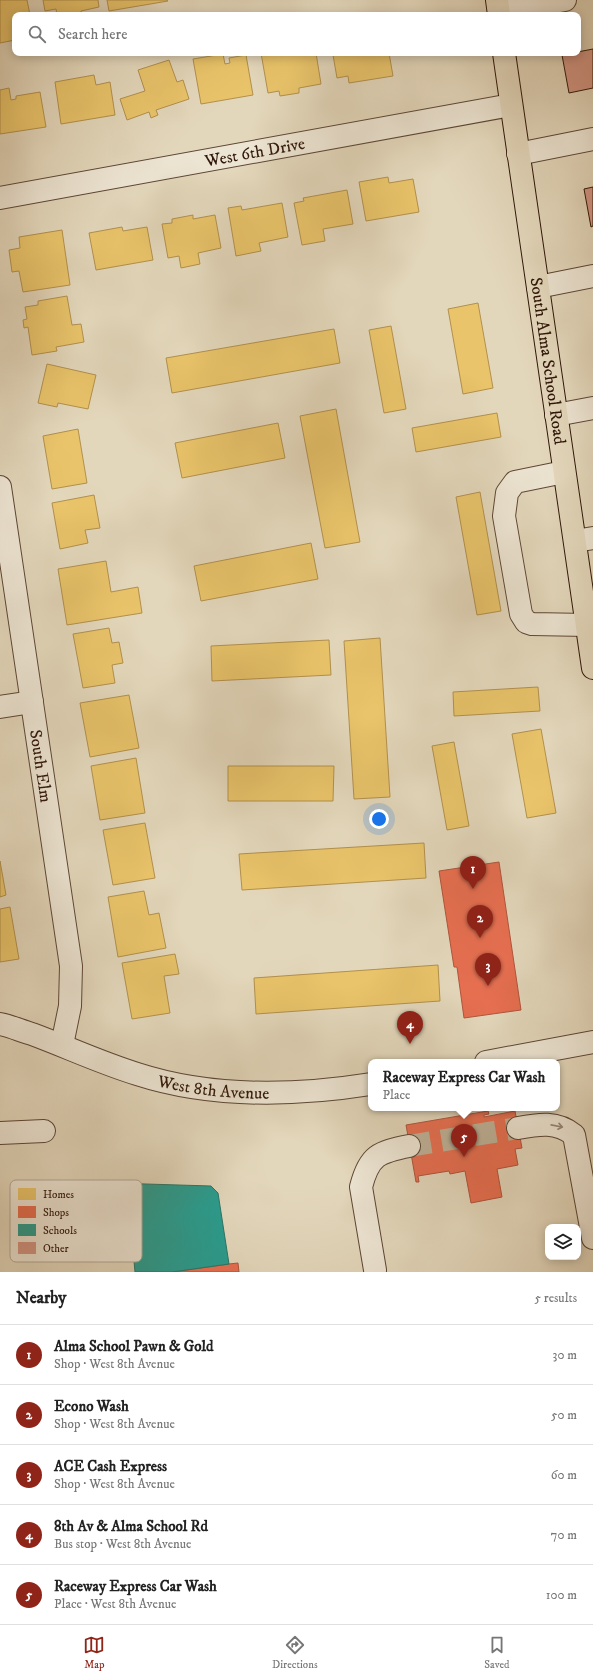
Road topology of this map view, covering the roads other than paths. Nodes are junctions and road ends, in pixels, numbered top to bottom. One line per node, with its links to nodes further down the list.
1 (565, 0): 2 (street)
2 (499, 9)
3 (504, 56): 4 (main road, South Alma School Road)
4 (511, 105): 6 (main road, South Alma School Road); 7 (street, West 6th Drive)
5 (593, 139): 6 (street)
6 (518, 154): 9 (main road, South Alma School Road)
7 (0, 198)
8 (593, 276): 9 (street)
9 (538, 287): 11 (main road, South Alma School Road)
10 (593, 408): 11 (street)
11 (556, 415): 12 (main road, South Alma School Road)
12 (564, 472): 14 (main road, South Alma School Road); 15 (street)
13 (0, 487): 17 (street, South Elm)
14 (584, 540): 15 (main road, South Alma School Road)
15 (587, 625): 16 (main road, South Alma School Road)
16 (593, 668)
17 (32, 702): 18 (street); 21 (street, South Elm)
18 (0, 707)
19 (0, 1024): 21 (street, West 8th Avenue)
20 (593, 1042): 22 (street)
21 (62, 1045): 23 (street, West 8th Avenue)
22 (502, 1059)
23 (368, 1084)
24 (518, 1128): 28 (street, one-way to 28)
25 (44, 1131): 26 (street)
26 (0, 1133)
27 (409, 1146): 29 (street)
28 (593, 1238)
29 (368, 1271)

